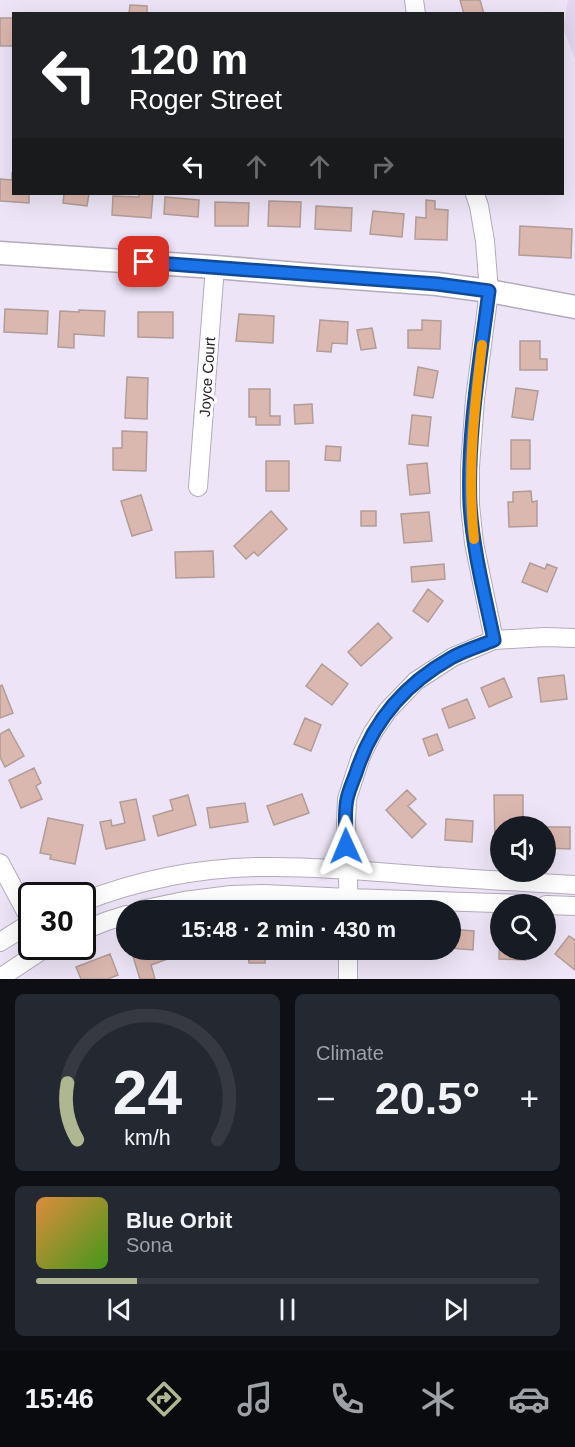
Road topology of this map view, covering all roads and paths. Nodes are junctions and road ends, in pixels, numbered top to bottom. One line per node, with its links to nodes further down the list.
1 (475, 195): 4 (street)
2 (0, 253): 3 (street)
3 (215, 267): 4 (street); 6 (street, Joyce Court)
4 (489, 291): 5 (street); 8 (street)
5 (575, 307)
6 (198, 487)
7 (575, 638): 8 (street)
8 (494, 640): 10 (street)
9 (0, 863): 13 (street)
10 (347, 870): 11 (street); 12 (street); 16 (street)
11 (575, 885)
12 (96, 897)
13 (18, 898)
14 (192, 900): 15 (street)
15 (315, 900)
16 (349, 900)
17 (461, 904): 18 (street)
18 (490, 904)
19 (556, 905): 20 (street)
20 (575, 906)
21 (116, 918): 22 (street)
22 (96, 925)
23 (18, 931): 24 (street)
24 (0, 942)
25 (27, 960): 27 (street)
26 (348, 960): 28 (street)
27 (0, 978)
28 (348, 979)

